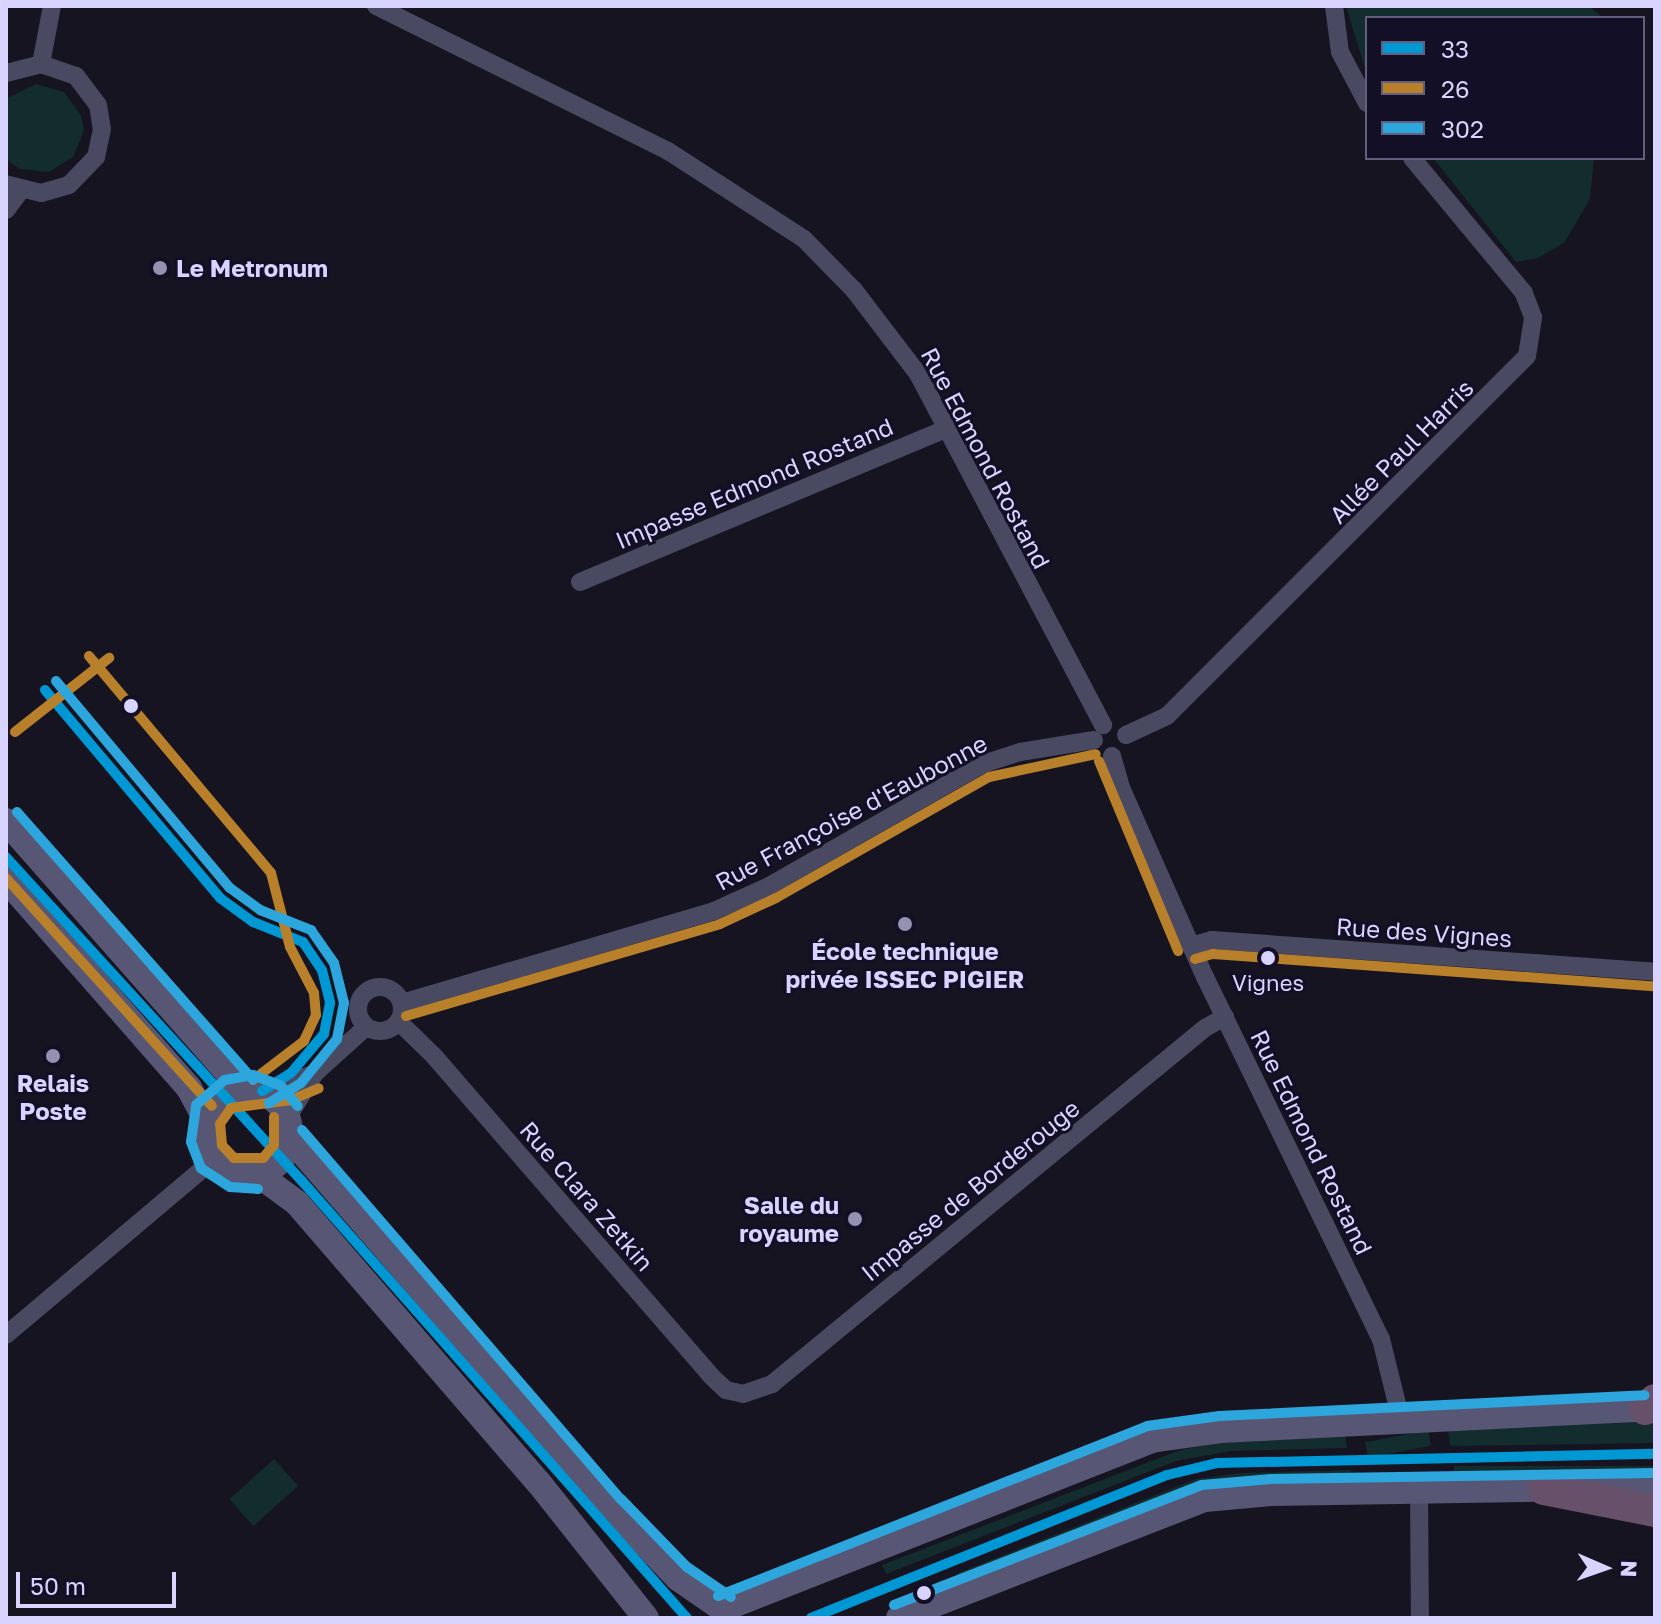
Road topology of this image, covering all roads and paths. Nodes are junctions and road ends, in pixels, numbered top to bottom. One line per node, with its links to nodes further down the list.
1 (52, 6): 4 (street)
2 (1334, 6): 6 (street)
3 (385, 8): 10 (street, Rue Edmond Rostand)
4 (41, 64): 5 (street); 8 (street)
5 (6, 73)
6 (1365, 99)
7 (1414, 160): 13 (street, Allée Paul Harris)
8 (13, 187): 9 (street)
9 (6, 210)
10 (948, 428): 11 (street, Impasse Edmond Rostand); 12 (street, Rue Edmond Rostand)
11 (580, 582)
12 (1098, 733): 13 (street); 14 (street); 19 (street, Rue Françoise d'Eaubonne)
13 (1126, 735): 14 (street)
14 (1112, 756): 17 (street, Rue Edmond Rostand)
15 (6, 821): 23 (street)
16 (6, 879): 24 (street)
17 (1191, 946): 18 (street, Rue des Vignes); 20 (street, Rue Edmond Rostand)
18 (1655, 972)
19 (400, 1013): 21 (street); 21 (street); 30 (street, Rue Clara Zetkin)
20 (1225, 1017): 30 (street, Impasse de Borderouge); 32 (street, Rue Edmond Rostand)
21 (366, 1027): 22 (street)
22 (314, 1074): 23 (street); 25 (street)
23 (252, 1090): 24 (street); 25 (street)
24 (206, 1120): 26 (street)
25 (289, 1128): 27 (street); 37 (street)
26 (213, 1160): 27 (street); 29 (street)
27 (259, 1175): 38 (street)
28 (6, 1311): 29 (street)
29 (12, 1330)
30 (743, 1394)
31 (1652, 1406): 32 (street)
32 (1401, 1420): 37 (street)
33 (1655, 1487): 34 (street)
34 (1544, 1489): 35 (street); 36 (highway)
35 (1419, 1490): 39 (street); 40 (street)
36 (1655, 1511)
37 (722, 1615)
38 (646, 1618)
39 (899, 1618)
40 (1420, 1618)

